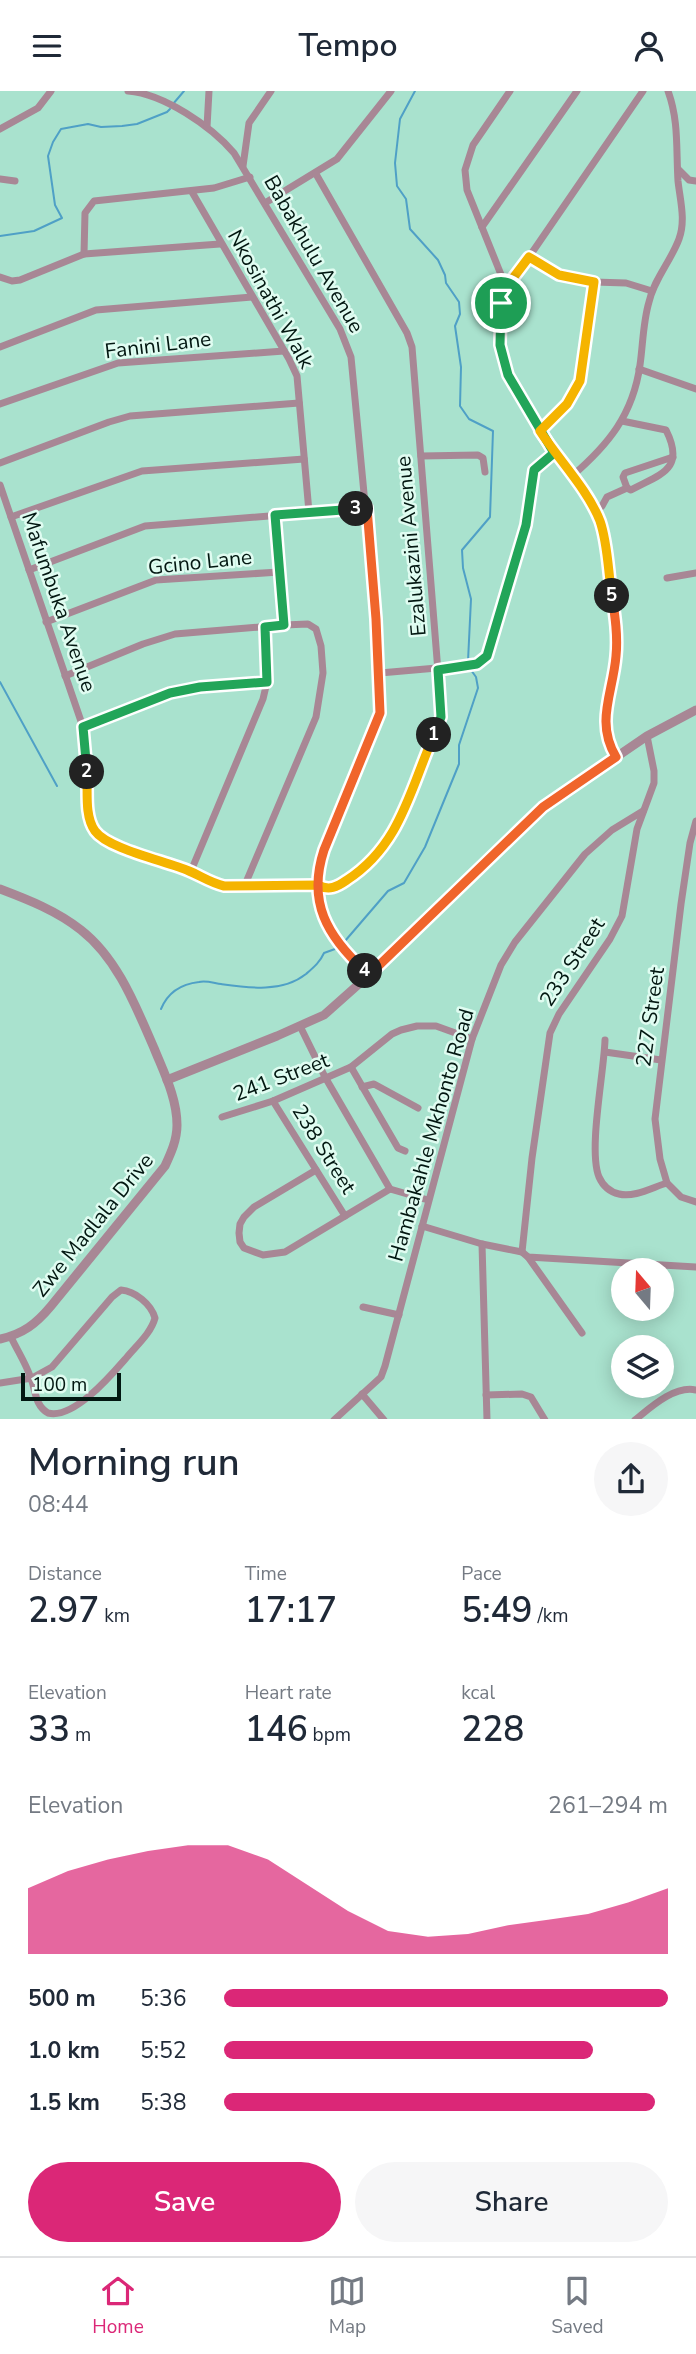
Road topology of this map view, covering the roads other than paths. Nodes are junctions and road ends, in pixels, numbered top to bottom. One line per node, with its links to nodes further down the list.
1 (51, 91): 11 (street)
2 (128, 91): 10 (street, Babakhulu Avenue)
3 (209, 91): 10 (street)
4 (271, 91): 12 (street)
5 (391, 91): 14 (street)
6 (510, 91): 21 (street)
7 (577, 91): 21 (street)
8 (643, 91): 24 (street)
9 (669, 92): 13 (street)
10 (207, 127): 12 (street, Babakhulu Avenue)
11 (0, 129)
12 (243, 166): 15 (street, Babakhulu Avenue)
13 (678, 168): 18 (street); 28 (street)
14 (316, 174): 20 (street); 39 (street, Ezalukazini Avenue)
15 (250, 177): 19 (street); 20 (street, Babakhulu Avenue)
16 (0, 179): 17 (street)
17 (15, 181)
18 (696, 181)
19 (192, 192): 22 (street, Nkosinathi Walk); 23 (street)
20 (265, 203): 47 (street, Babakhulu Avenue)
21 (482, 227): 27 (street)
22 (220, 244): 23 (street); 29 (street, Nkosinathi Walk)
23 (85, 254): 25 (street)
24 (529, 257): 26 (street); 27 (street)
25 (0, 277)
26 (594, 282): 28 (street); 37 (street)
27 (506, 287): 37 (street)
28 (652, 291): 32 (street)
29 (252, 297): 30 (street); 31 (street, Nkosinathi Walk)
30 (0, 347)
31 (284, 351): 34 (street, Nkosinathi Walk); 35 (street, Fanini Lane)
32 (639, 369): 33 (street); 36 (street)
33 (696, 389)
34 (299, 403): 41 (street, Nkosinathi Walk); 42 (street)
35 (0, 404)
36 (622, 421): 40 (street); 44 (street)
37 (540, 431): 38 (street)
38 (554, 453): 44 (street); 59 (street)
39 (421, 456): 43 (street); 59 (street, Ezalukazini Avenue)
40 (673, 457): 46 (street); 46 (street)
41 (304, 459): 48 (street, Nkosinathi Walk); 51 (street)
42 (0, 463)
43 (485, 472)
44 (572, 476): 49 (street)
45 (0, 485): 51 (street, Mafumbuka Avenue)
46 (627, 488): 49 (street)
47 (367, 508): 48 (street); 60 (street, Babakhulu Avenue)
48 (309, 512): 50 (street)
49 (596, 512): 66 (street)
50 (275, 515): 52 (street); 53 (street)
51 (11, 517): 52 (street, Mafumbuka Avenue)
52 (29, 571): 56 (street, Mafumbuka Avenue)
53 (279, 572): 56 (street, Gcino Lane); 57 (street)
54 (696, 573): 55 (street)
55 (667, 578)
56 (46, 622): 61 (street, Mafumbuka Avenue)
57 (284, 625): 58 (street); 71 (street)
58 (265, 627): 61 (street); 62 (street)
59 (438, 670): 60 (street); 70 (street, Ezalukazini Avenue)
60 (380, 673): 70 (street, Babakhulu Avenue)
61 (65, 676): 64 (street, Mafumbuka Avenue)
62 (267, 682): 64 (street); 69 (street)
63 (695, 711): 65 (street)
64 (83, 727): 69 (street, Mafumbuka Avenue)
65 (647, 736): 66 (street); 67 (street, 233 Street)
66 (616, 757): 73 (street)
67 (643, 811): 75 (street, Hambakahle Mkhonto Road); 95 (street, 233 Street)
68 (696, 821): 78 (street, 227 Street)
69 (191, 871): 71 (street, Mafumbuka Avenue)
70 (318, 885): 71 (street, Mafumbuka Avenue); 73 (street, Babakhulu Avenue)
71 (244, 887)
72 (0, 889): 81 (street, Zwe Madlala Drive)
73 (369, 975): 74 (street)
74 (300, 1027): 80 (street); 81 (street)
75 (472, 1039): 79 (street, 241 Street); 90 (street, Hambakahle Mkhonto Road)
76 (605, 1040): 77 (street)
77 (605, 1052): 78 (street); 88 (street)
78 (662, 1060): 88 (street, 227 Street)
79 (351, 1067): 80 (street, 241 Street); 82 (street, 241 Street)
80 (325, 1077): 83 (street, 241 Street); 89 (street)
81 (167, 1080): 100 (street, Zwe Madlala Drive)
82 (362, 1087): 84 (street); 86 (street, 241 Street)
83 (273, 1101): 85 (street, 241 Street); 87 (street, 238 Street)
84 (418, 1108)
85 (222, 1117)
86 (405, 1151)
87 (316, 1170): 92 (street, 238 Street); 92 (street)
88 (667, 1183): 91 (street)
89 (390, 1189): 90 (street); 92 (street)
90 (428, 1200): 93 (street, Hambakahle Mkhonto Road)
91 (696, 1202)
92 (345, 1216)
93 (422, 1226): 94 (street); 98 (street, Hambakahle Mkhonto Road)
94 (482, 1244): 95 (street); 106 (street)
95 (525, 1254): 96 (street); 99 (street)
96 (696, 1267)
97 (363, 1307): 98 (street)
98 (399, 1315): 105 (street, Hambakahle Mkhonto Road)
99 (582, 1333)
100 (11, 1337): 101 (street, Zwe Madlala Drive); 102 (street)
101 (0, 1339)
102 (32, 1378): 102 (street); 103 (street)
103 (0, 1383)
104 (696, 1390): 111 (street)
105 (362, 1394): 107 (street, Hambakahle Mkhonto Road); 108 (street)
106 (486, 1395): 109 (street); 110 (street)
107 (334, 1419)
108 (384, 1419)
109 (487, 1419)
110 (545, 1419)
111 (635, 1419)

